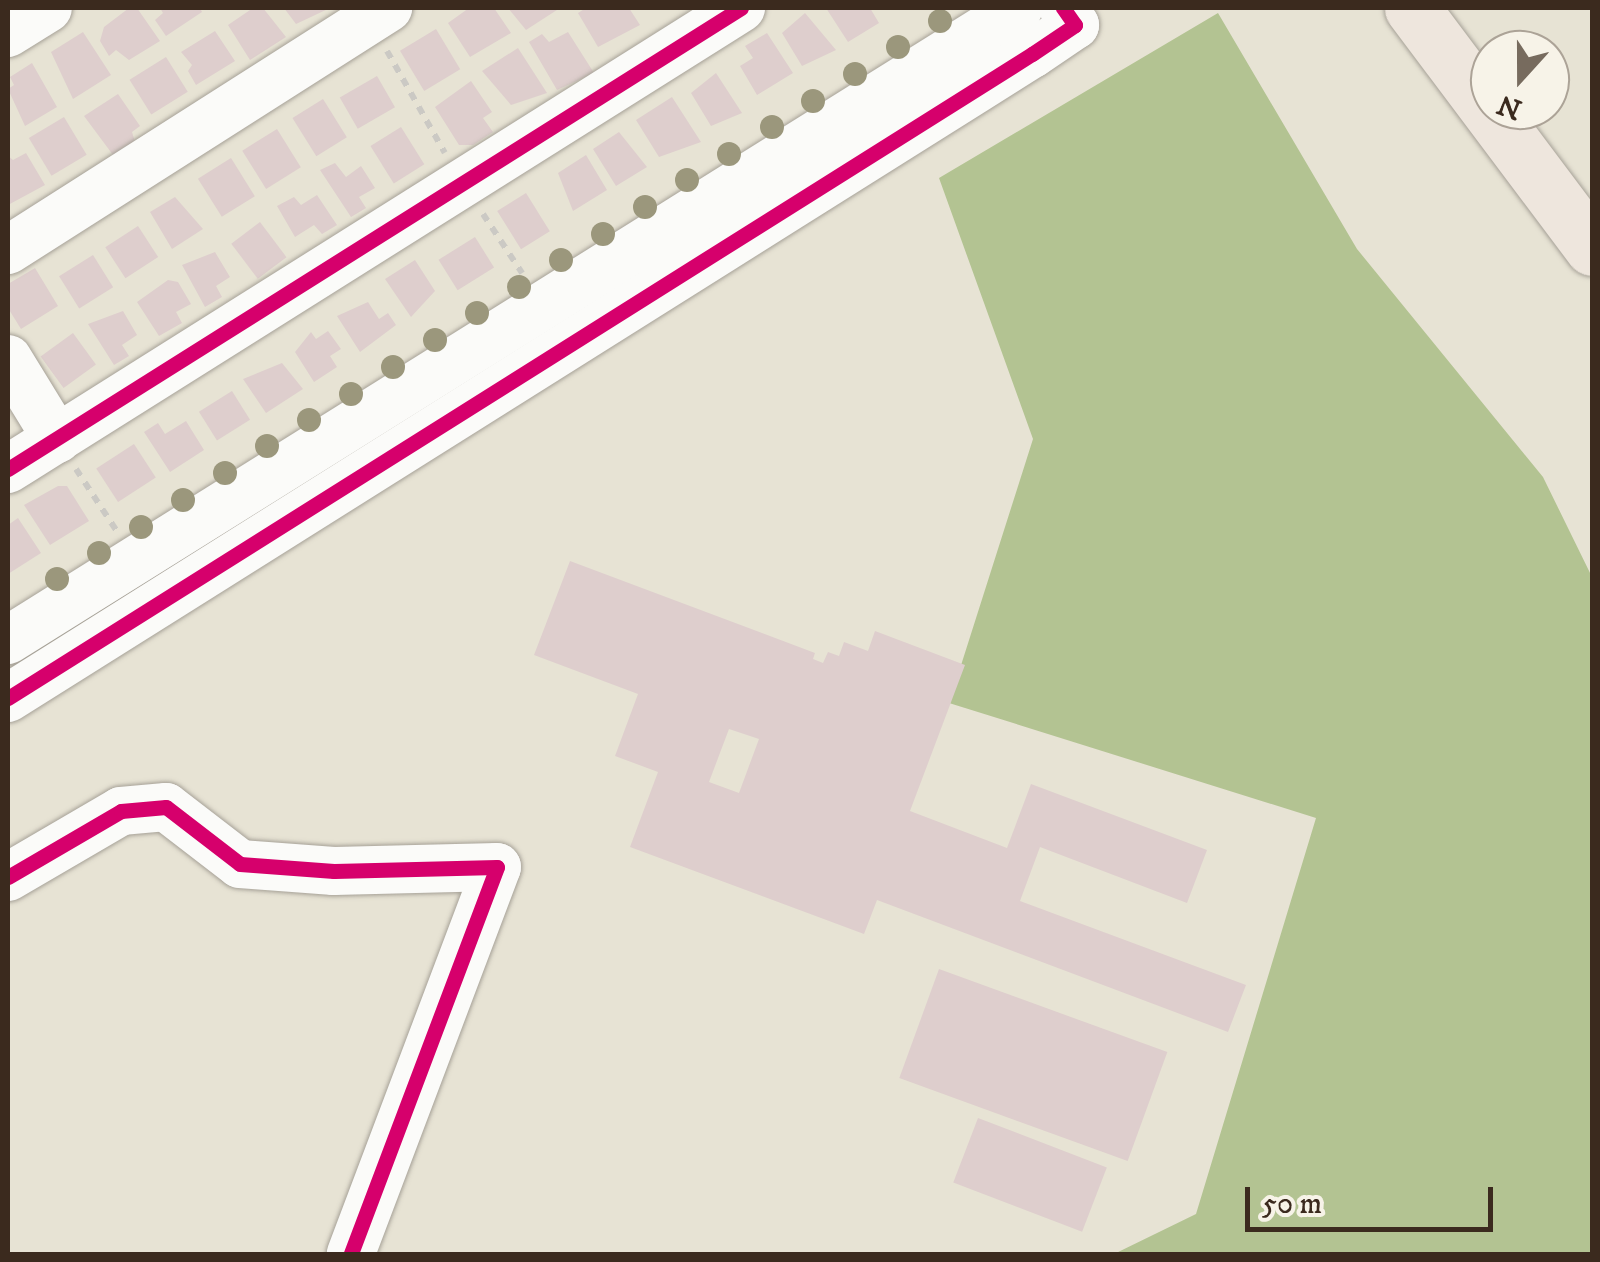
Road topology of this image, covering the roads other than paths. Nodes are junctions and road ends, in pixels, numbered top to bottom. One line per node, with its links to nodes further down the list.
1 (48, 8): 8 (street)
2 (741, 8): 15 (street)
3 (1019, 8): 17 (street)
4 (1412, 8): 12 (highway)
5 (1438, 8): 9 (highway)
6 (373, 11): 13 (street)
7 (1069, 16): 18 (street)
8 (8, 33)
9 (1470, 51)
10 (1529, 130): 11 (highway)
11 (1592, 214)
12 (1592, 248)
13 (8, 250)
14 (8, 359): 15 (street)
15 (57, 439): 16 (street)
16 (8, 469)
17 (8, 640)
18 (8, 698)
19 (8, 877): 20 (street)
20 (351, 1254)

